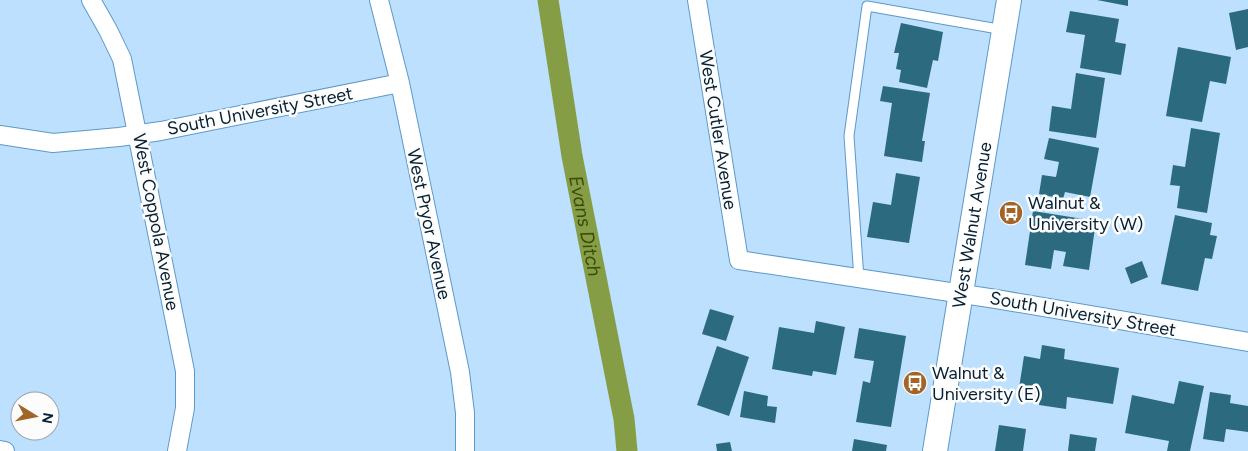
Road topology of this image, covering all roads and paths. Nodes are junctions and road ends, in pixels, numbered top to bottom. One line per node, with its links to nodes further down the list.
1 (91, 0): 8 (street, West Coppola Avenue)
2 (379, 0): 7 (street, West Pryor Avenue)
3 (697, 0): 10 (street, West Cutler Avenue)
4 (1009, 0): 6 (main road, West Walnut Avenue)
5 (868, 3): 6 (lane); 11 (lane)
6 (1004, 30): 12 (main road, West Walnut Avenue)
7 (400, 83): 8 (street, South University Street); 17 (street, West Pryor Avenue)
8 (138, 134): 9 (street, South University Street); 16 (street, West Coppola Avenue)
9 (0, 135)
10 (739, 260): 11 (street, South University Street)
11 (859, 279): 12 (street, South University Street)
12 (960, 293): 13 (street, South University Street); 18 (main road, West Walnut Avenue)
13 (1248, 342)
14 (0, 450): 15 (street)
15 (5, 451)
16 (177, 451)
17 (465, 451)
18 (935, 451)

